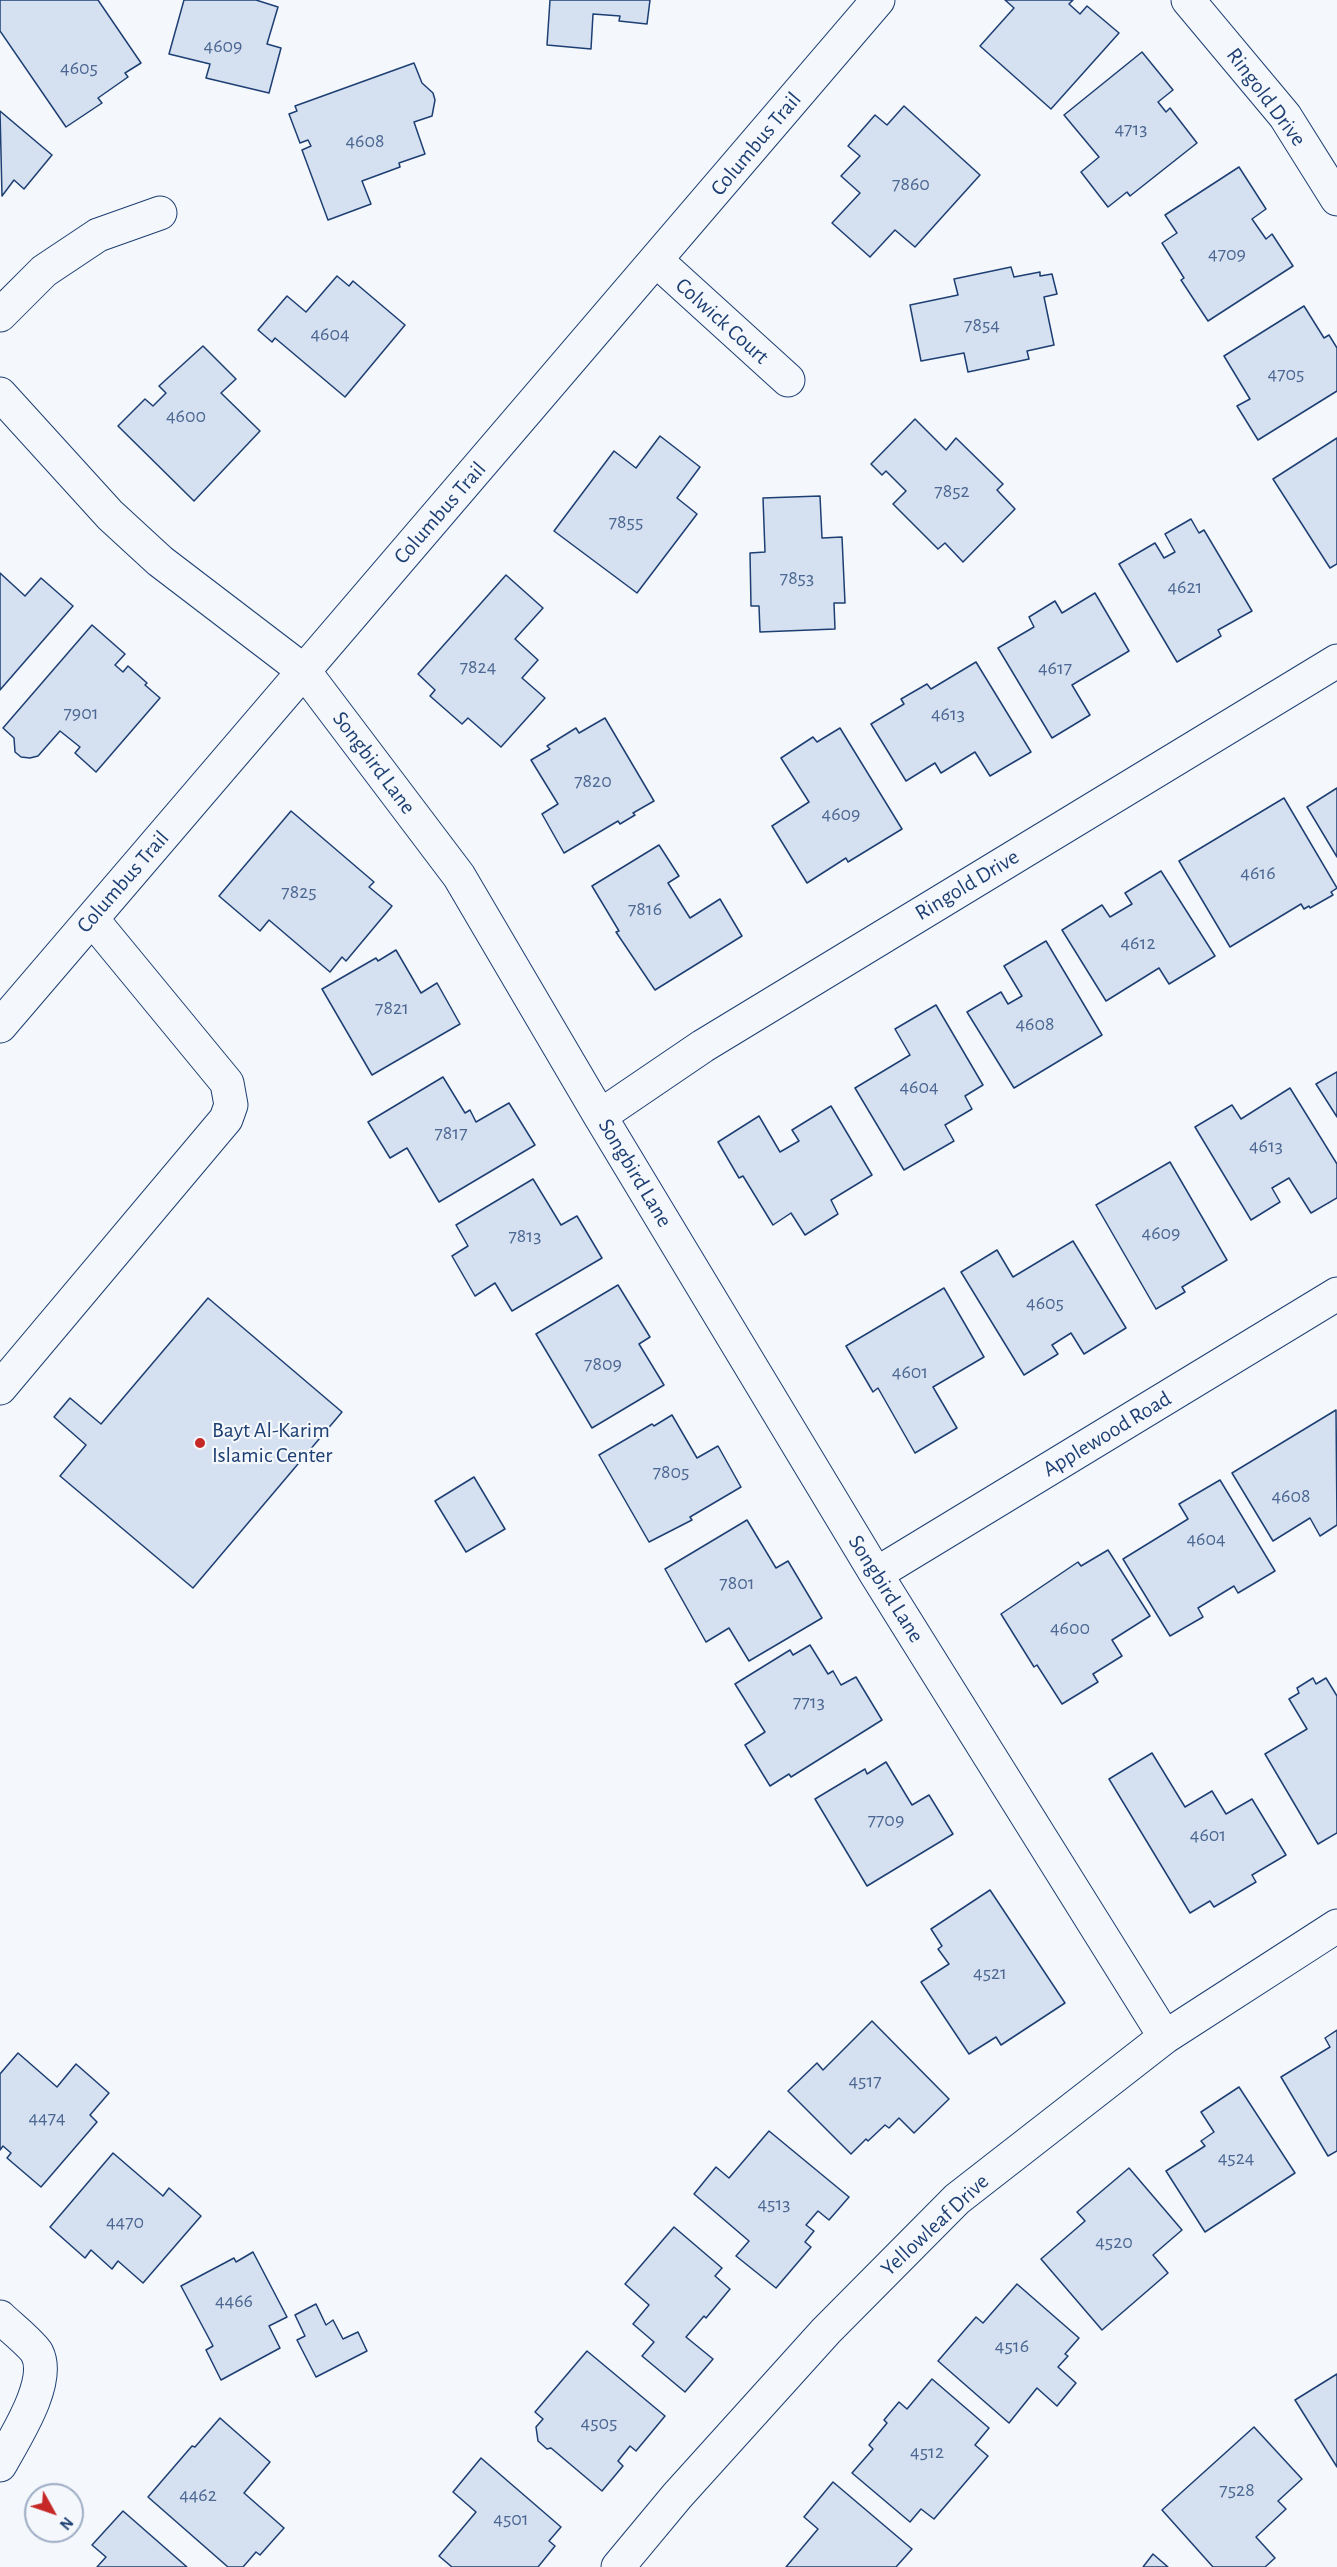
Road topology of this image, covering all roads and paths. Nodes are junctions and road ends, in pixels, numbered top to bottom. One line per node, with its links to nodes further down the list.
1 (878, 0): 5 (street, Columbus Trail)
2 (1188, 0): 3 (street, Ringold Drive)
3 (1337, 199)
4 (160, 213): 6 (street)
5 (657, 261): 7 (street, Colwick Court); 10 (street, Columbus Trail)
6 (0, 315)
7 (788, 380)
8 (0, 394): 10 (street, Songbird Lane)
9 (1337, 661): 13 (street, Ringold Drive)
10 (304, 671): 11 (street, Columbus Trail); 13 (street, Songbird Lane)
11 (92, 919): 12 (street, Columbus Trail); 15 (street)
12 (0, 1026)
13 (600, 1116): 16 (street, Songbird Lane)
14 (1337, 1294): 16 (street, Applewood Road)
15 (0, 1388)
16 (876, 1574): 18 (street, Songbird Lane)
17 (1337, 1926): 18 (street, Yellowleaf Drive)
18 (1165, 2037): 21 (street, Yellowleaf Drive)
19 (0, 2317): 20 (street)
20 (0, 2465)
21 (618, 2567)

